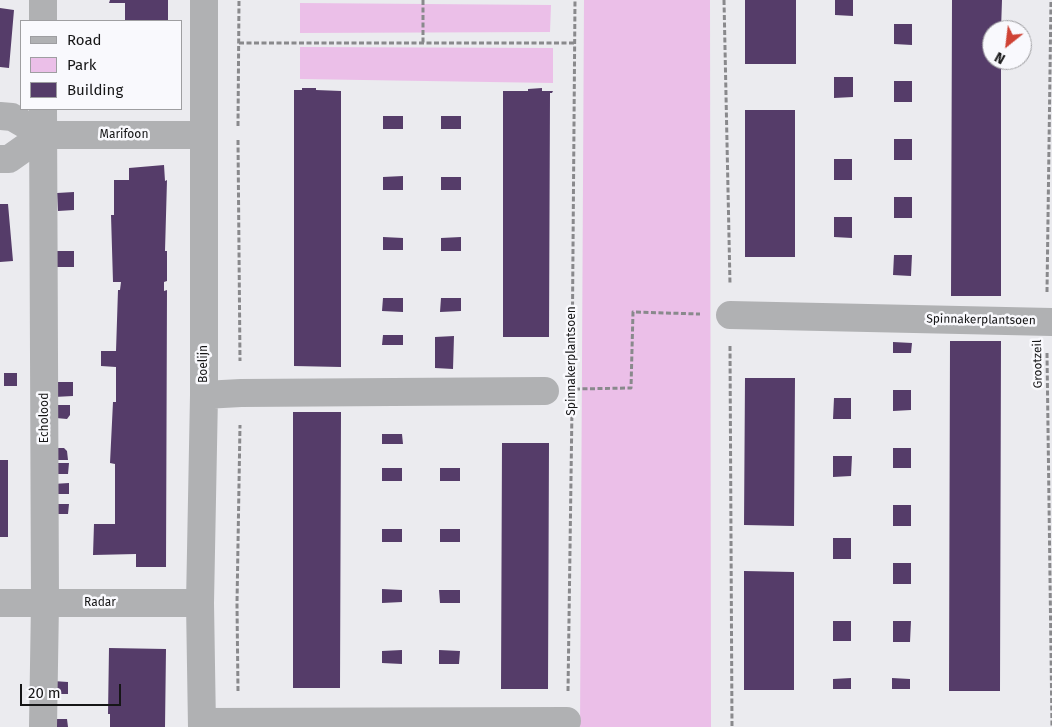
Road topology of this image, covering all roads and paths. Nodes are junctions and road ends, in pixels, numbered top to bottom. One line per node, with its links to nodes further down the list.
1 (43, 0): 7 (street)
2 (204, 0): 13 (street, Boelijn)
3 (423, 0): 8 (path)
4 (575, 0): 10 (path, Spinnakerplantsoen)
5 (724, 0): 15 (path)
6 (1051, 0): 16 (path, Grootzeil)
7 (43, 20)
8 (423, 42): 9 (path); 10 (path)
9 (239, 43)
10 (574, 43): 17 (path, Spinnakerplantsoen)
11 (0, 116): 12 (street)
12 (43, 122): 13 (street, Marifoon); 14 (street); 21 (street, Echolood)
13 (204, 135): 19 (street, Boelijn)
14 (0, 159)
15 (730, 314): 16 (street, Spinnakerplantsoen); 17 (path); 27 (path)
16 (1049, 322): 28 (path, Grootzeil)
17 (572, 389): 18 (path); 23 (path, Spinnakerplantsoen)
18 (545, 391): 19 (street)
19 (204, 395): 22 (street, Boelijn)
20 (0, 603): 21 (street, Radar)
21 (46, 603): 22 (street, Radar); 26 (street, Echolood)
22 (200, 603): 24 (street, Boelijn)
23 (567, 721): 25 (street)
24 (202, 724): 25 (street)
25 (472, 724)
26 (43, 727)
27 (732, 727)
28 (1052, 727)

